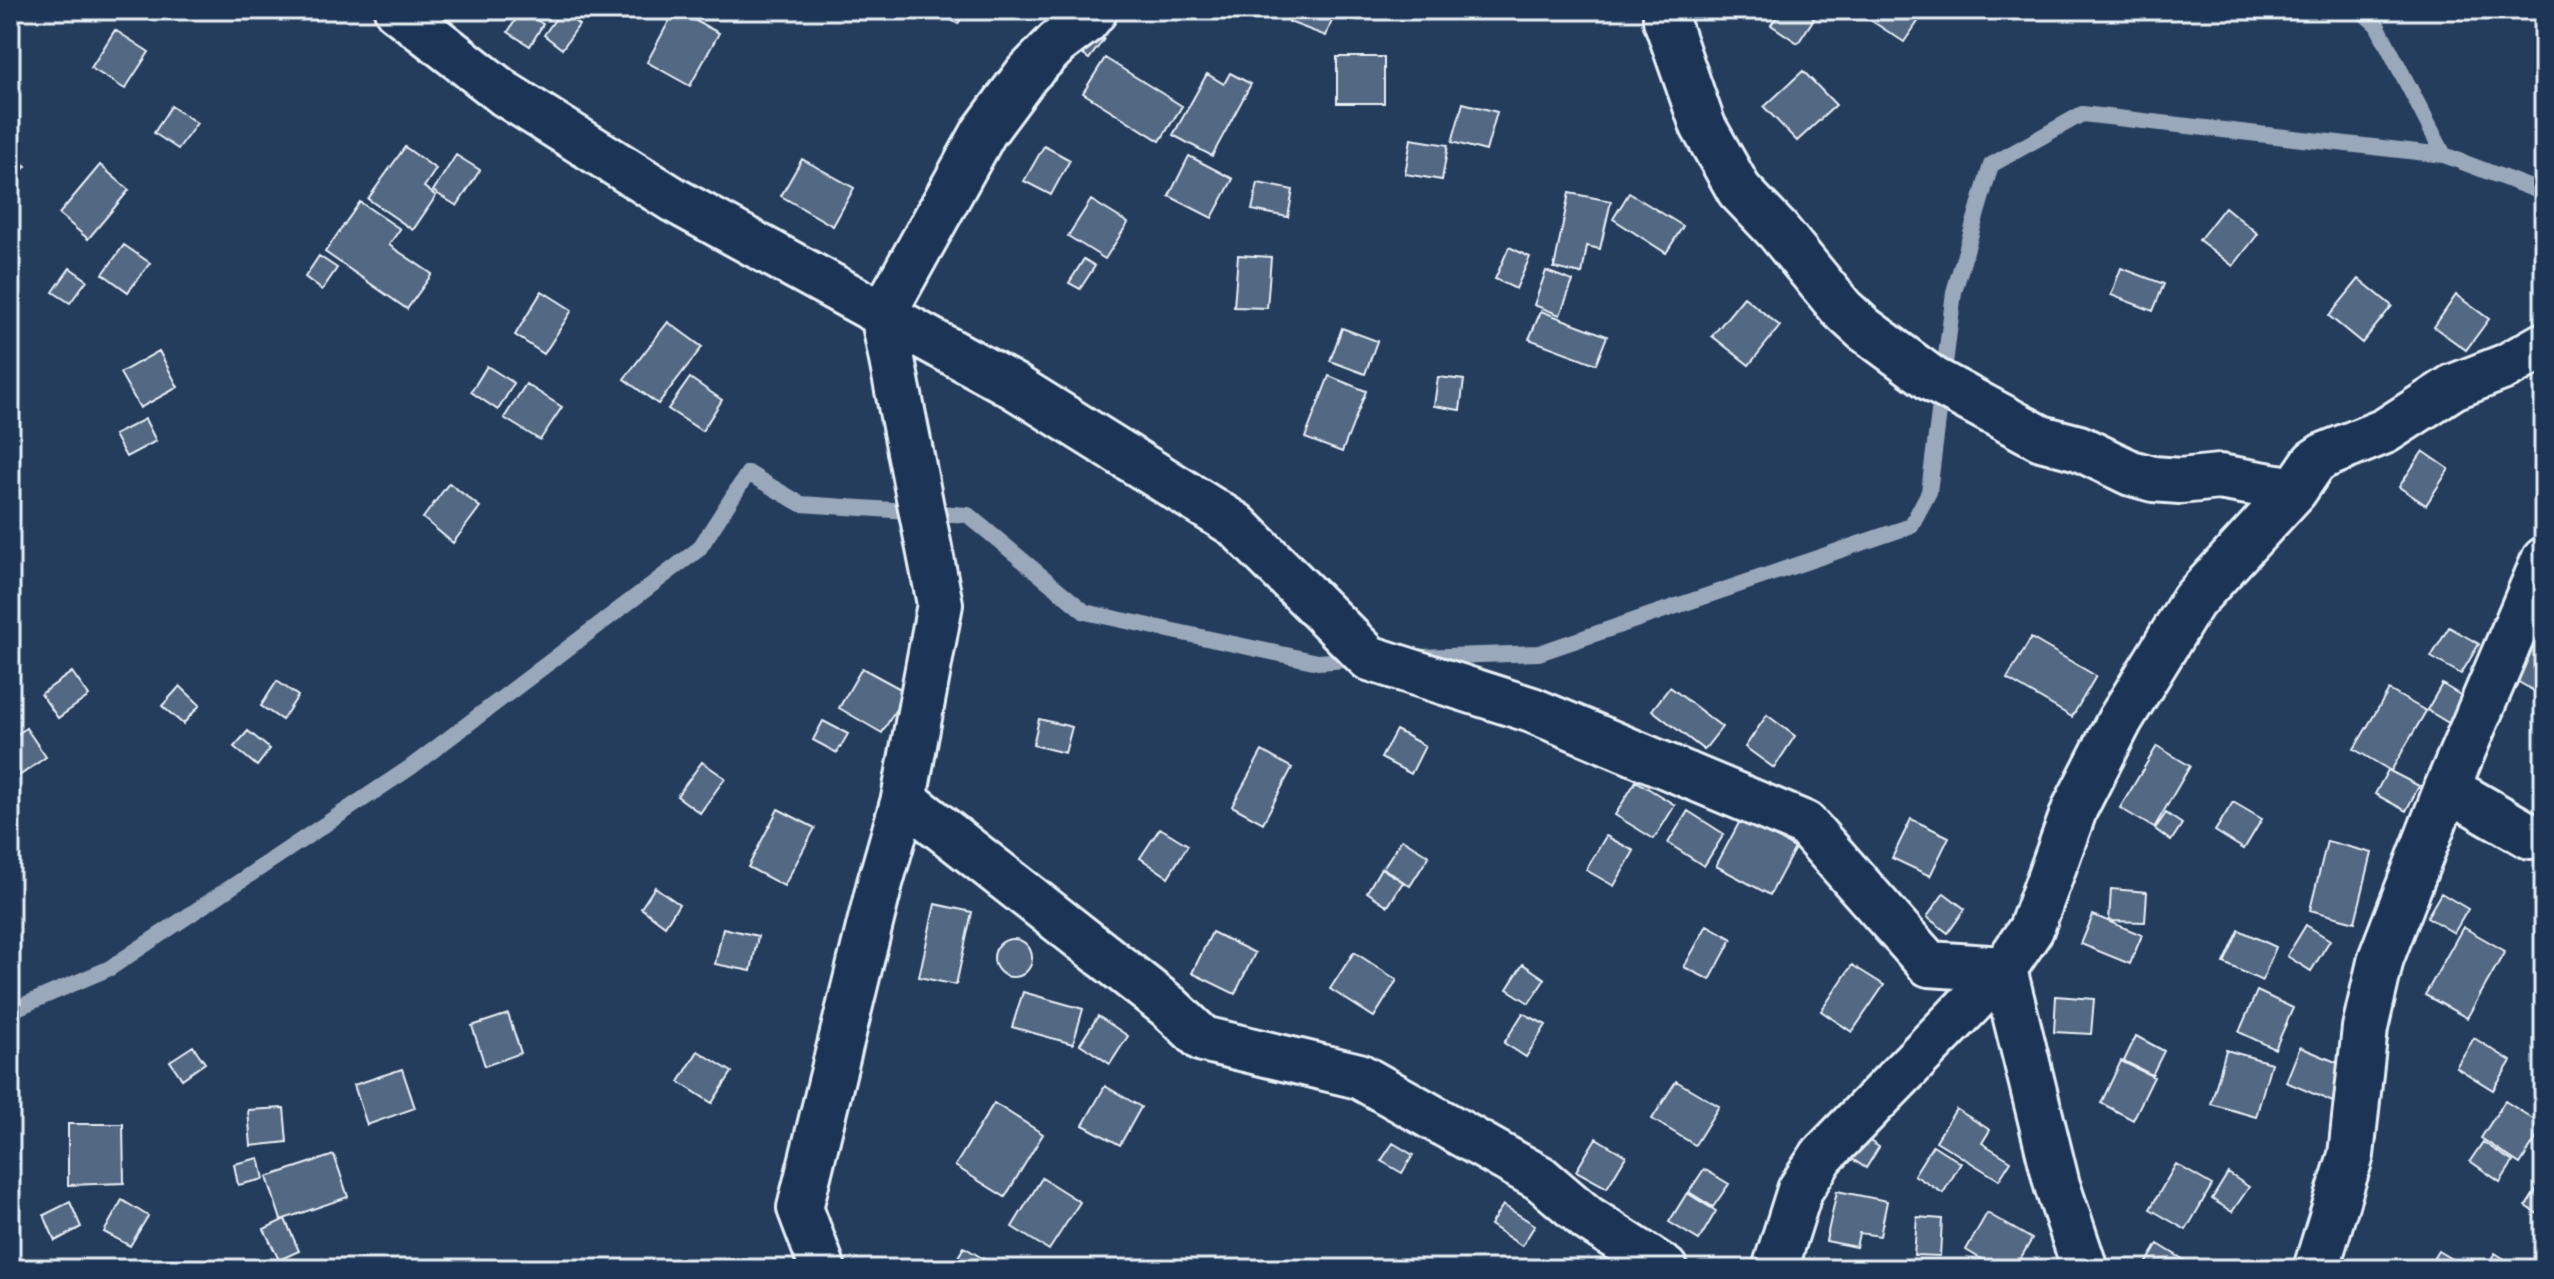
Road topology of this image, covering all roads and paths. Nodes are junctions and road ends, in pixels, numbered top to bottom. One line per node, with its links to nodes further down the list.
1 (397, 10): 4 (street)
2 (1095, 10): 4 (street)
3 (1666, 10): 6 (street)
4 (883, 314): 9 (street); 11 (street)
5 (2544, 345): 6 (street)
6 (2295, 490): 11 (street)
7 (2541, 578): 8 (street)
8 (2447, 788): 10 (street); 16 (street)
9 (904, 799): 12 (street); 13 (street)
10 (2544, 834)
11 (2004, 969): 14 (street); 15 (street)
12 (823, 1269)
13 (1665, 1269)
14 (1775, 1269)
15 (2085, 1269)
16 (2316, 1269)

